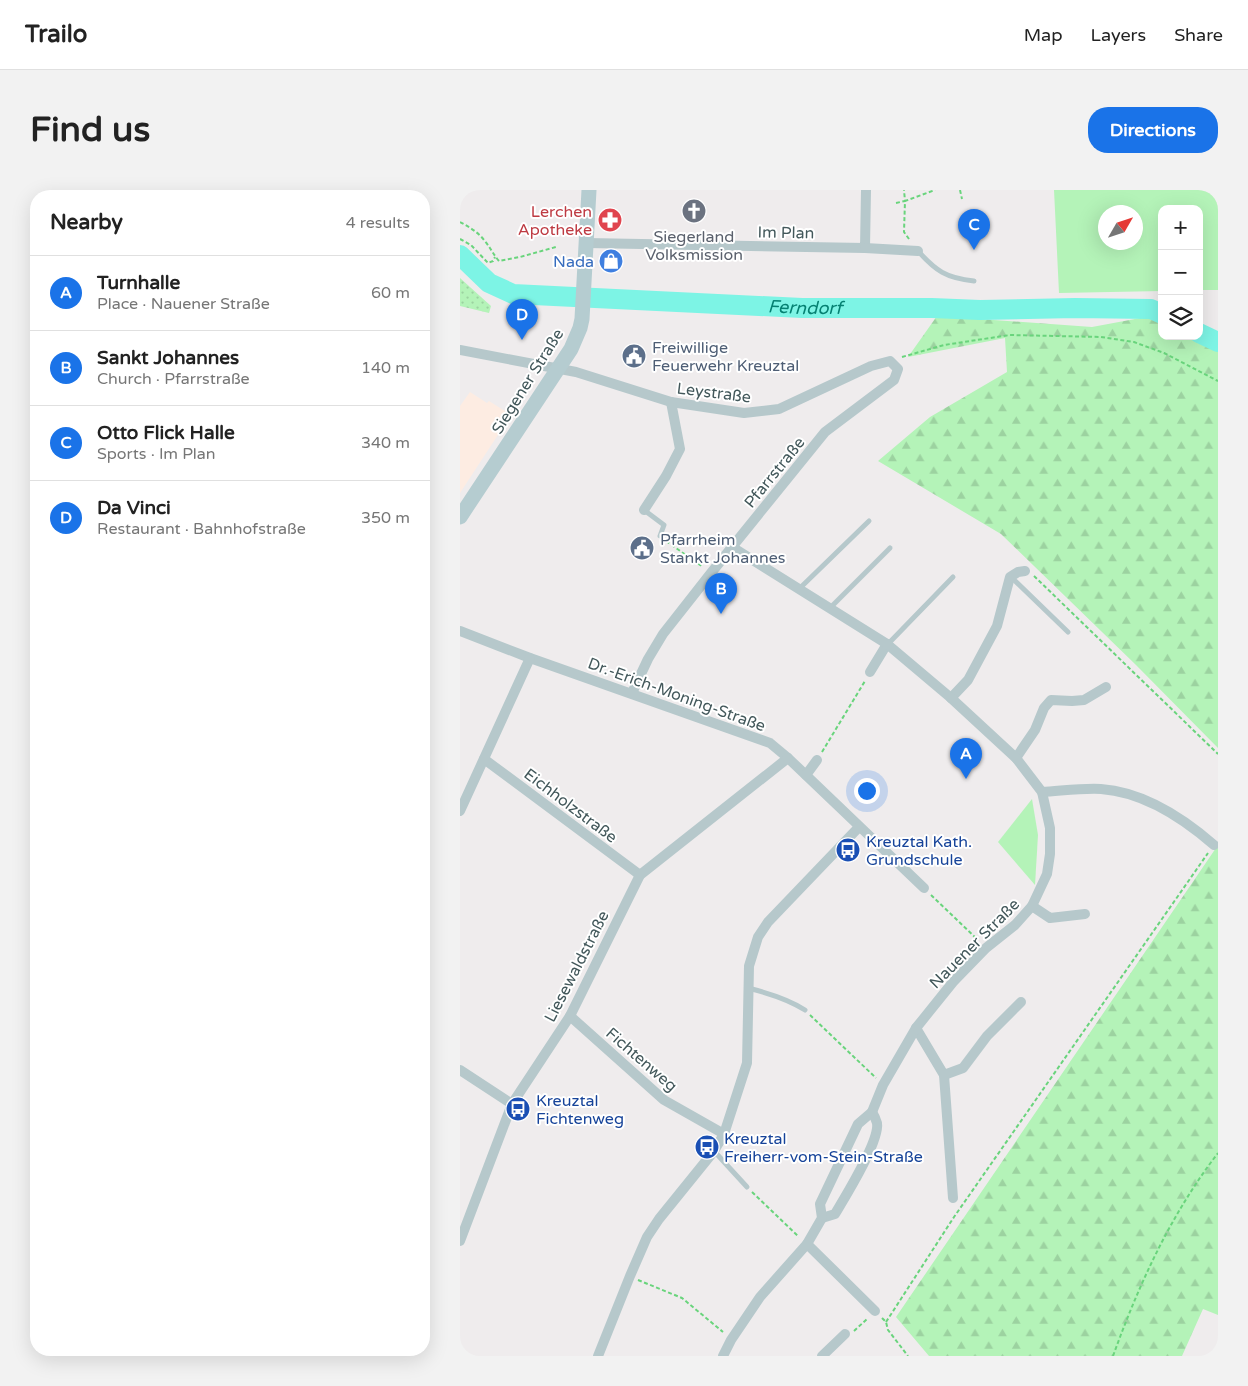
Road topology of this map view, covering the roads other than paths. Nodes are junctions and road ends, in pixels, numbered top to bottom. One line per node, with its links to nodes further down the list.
1 (589, 190): 3 (main road, Siegener Straße)
2 (866, 190): 4 (street)
3 (586, 243): 4 (street, Im Plan); 9 (main road, Siegener Straße)
4 (865, 248): 5 (street, Im Plan)
5 (918, 251): 6 (lane)
6 (974, 281)
7 (460, 350): 9 (street, Leystraße)
8 (890, 361): 10 (street, Leystraße); 15 (street, Pfarrstraße)
9 (558, 368): 10 (street, Leystraße); 12 (main road, Siegener Straße)
10 (671, 402): 11 (street)
11 (644, 510): 14 (lane)
12 (460, 517)
13 (869, 521): 20 (lane)
14 (660, 536)
15 (732, 547): 20 (street, Nauener Straße); 28 (street, Pfarrstraße)
16 (890, 548): 21 (lane)
17 (1025, 571): 19 (street)
18 (953, 577): 24 (lane)
19 (1010, 577): 23 (lane); 29 (street)
20 (800, 588): 21 (street, Nauener Straße)
21 (830, 608): 24 (street, Nauener Straße)
22 (460, 631): 25 (street, Dr.-Erich-Moning-Straße)
23 (1068, 632)
24 (887, 644): 26 (street); 29 (street, Nauener Straße)
25 (530, 658): 28 (street, Dr.-Erich-Moning-Straße); 32 (street)
26 (870, 672)
27 (1106, 687): 31 (street)
28 (632, 694): 30 (street, Dr.-Erich-Moning-Straße)
29 (951, 698): 31 (street, Nauener Straße)
30 (788, 758): 34 (street, Dr.-Erich-Moning-Straße); 39 (street, Liesewaldstraße)
31 (1016, 758): 35 (street, Nauener Straße)
32 (484, 759): 36 (street); 39 (street, Eichholzstraße)
33 (817, 760): 34 (street)
34 (806, 775): 37 (street, Dr.-Erich-Moning-Straße)
35 (1042, 792): 38 (street); 41 (street, Nauener Straße)
36 (460, 811)
37 (859, 827): 40 (street, Dr.-Erich-Moning-Straße); 43 (street)
38 (1214, 845)
39 (640, 875): 46 (street, Liesewaldstraße)
40 (924, 888)
41 (1032, 906): 42 (street); 47 (street, Nauener Straße)
42 (1086, 914)
43 (748, 988): 45 (lane); 52 (street)
44 (1022, 1002): 49 (street)
45 (805, 1010)
46 (570, 1016): 50 (street, Liesewaldstraße); 52 (street, Fichtenweg)
47 (916, 1028): 49 (street); 51 (street, Nauener Straße)
48 (460, 1070): 50 (street)
49 (944, 1075): 55 (street)
50 (512, 1104): 57 (street, Liesewaldstraße)
51 (872, 1112): 56 (street, Nauener Straße); 56 (street, Nauener Straße)
52 (724, 1134): 53 (street)
53 (714, 1152): 54 (lane); 61 (street)
54 (747, 1187)
55 (953, 1198)
56 (822, 1218): 58 (street, Nauener Straße)
57 (460, 1239)
58 (807, 1244): 59 (street); 62 (street, Nauener Straße)
59 (875, 1311)
60 (845, 1334): 63 (street)
61 (598, 1356)
62 (723, 1356)
63 (822, 1356)

